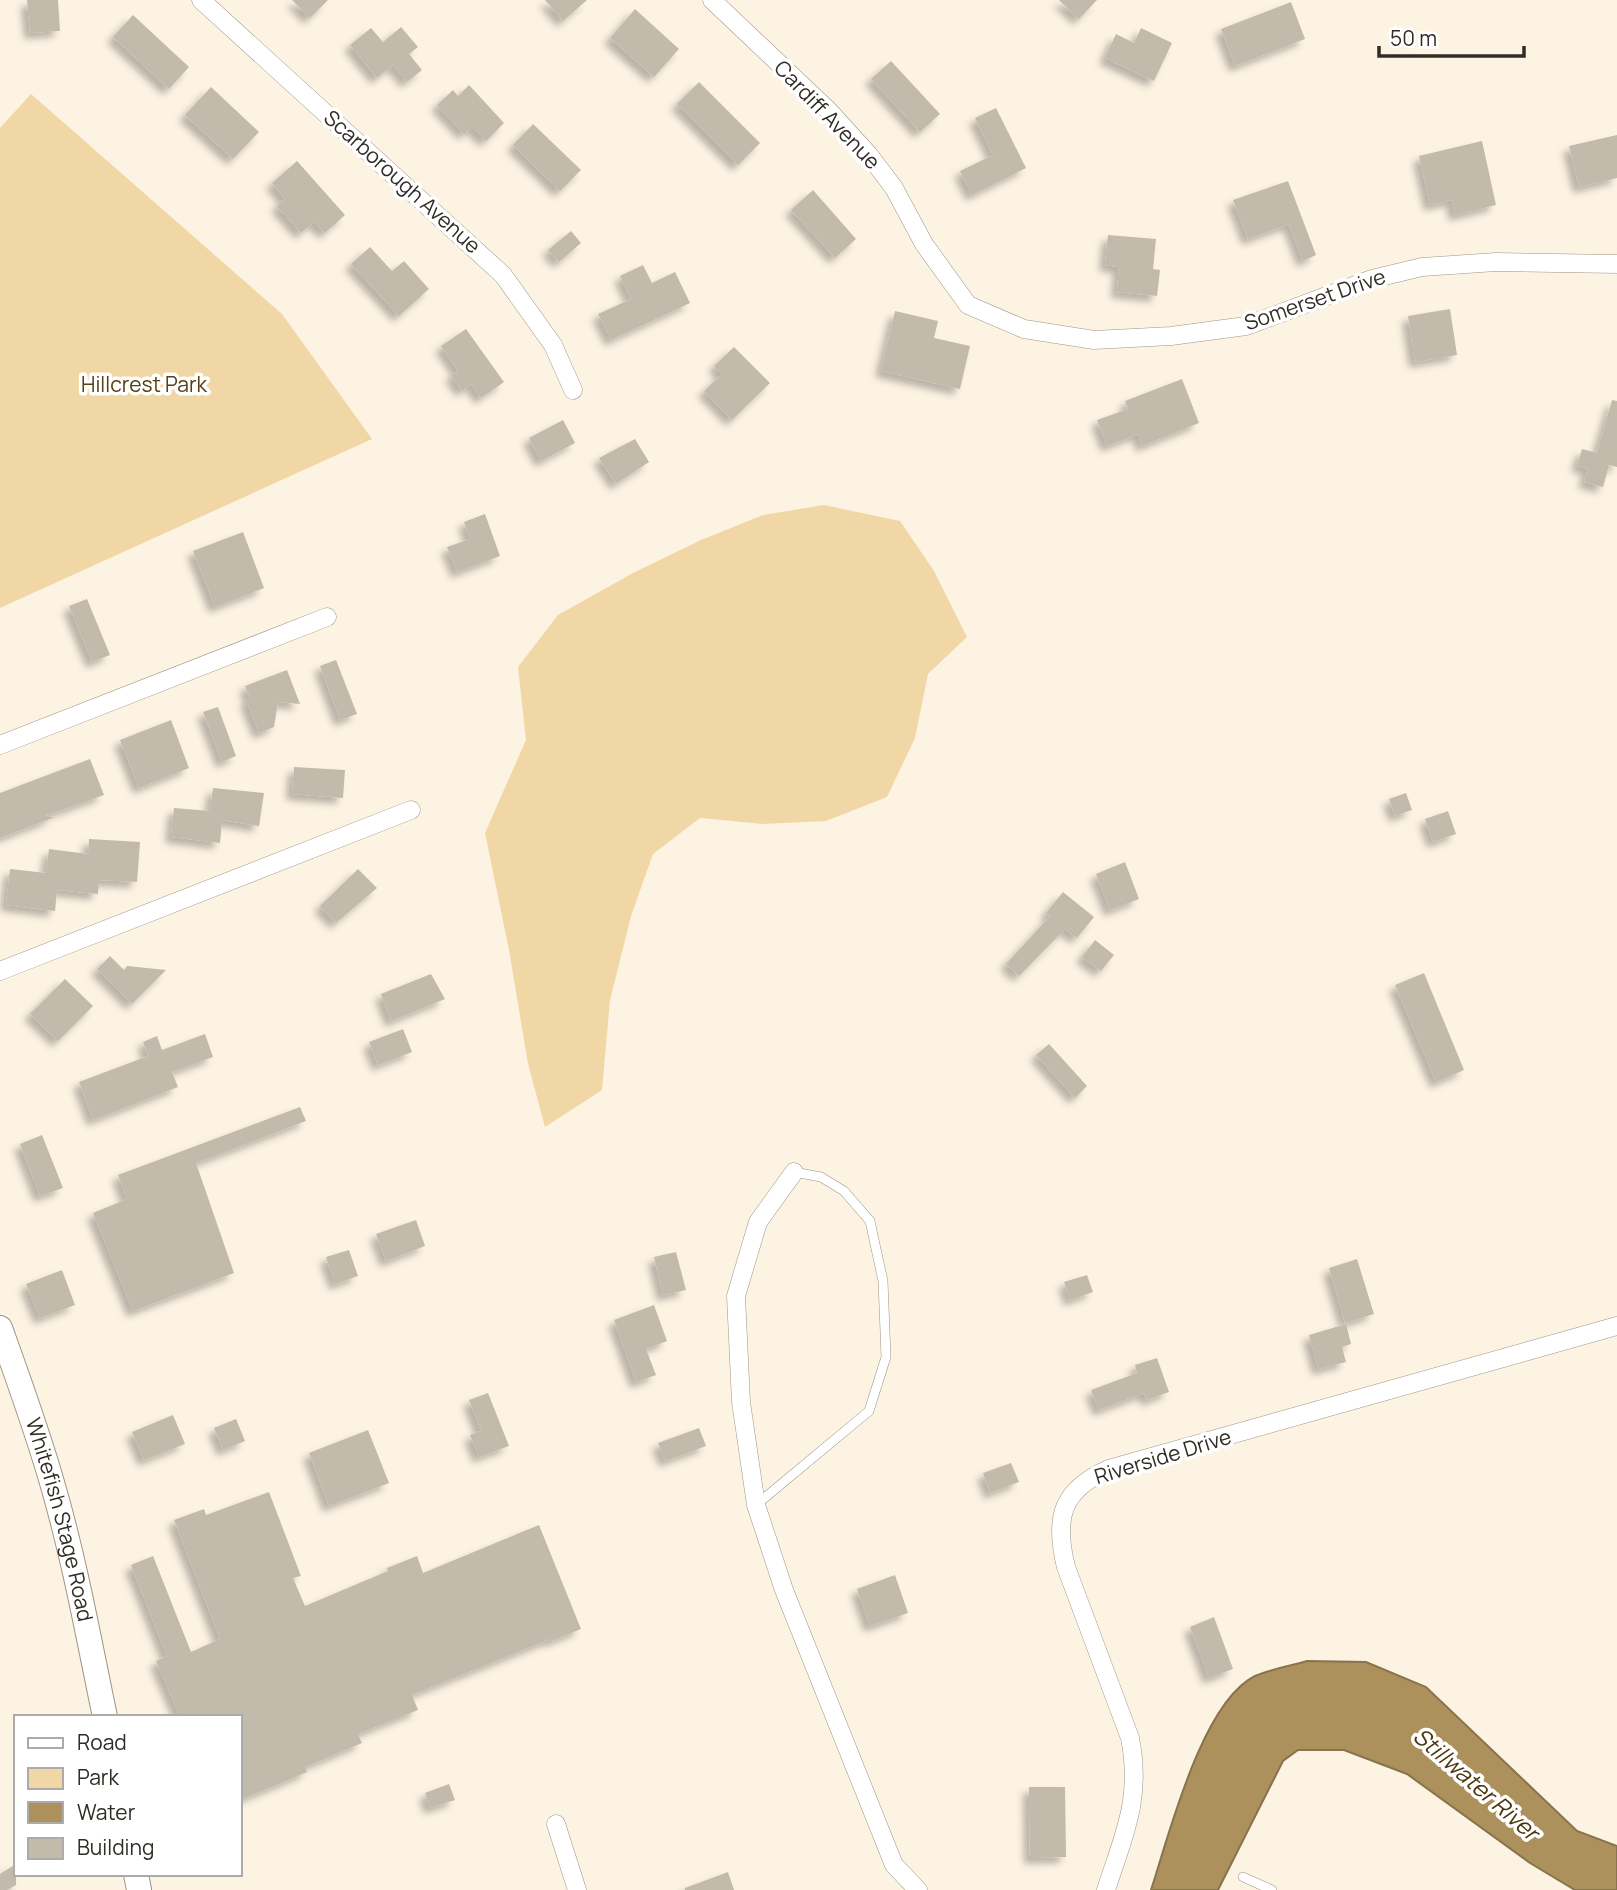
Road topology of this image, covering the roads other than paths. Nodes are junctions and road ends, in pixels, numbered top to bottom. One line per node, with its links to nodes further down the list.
1 (201, 0): 5 (street, Scarborough Avenue)
2 (712, 0): 3 (street, Cardiff Avenue)
3 (924, 244): 4 (street, Somerset Drive)
4 (1617, 264)
5 (573, 390)
6 (327, 617): 7 (street)
7 (0, 744)
8 (411, 810): 9 (street)
9 (0, 971)
10 (794, 1172): 13 (street); 13 (lane)
11 (1617, 1325): 19 (street, Riverside Drive)
12 (0, 1328): 14 (main road, Whitefish Stage Road)
13 (756, 1505): 18 (street)
14 (105, 1715)
15 (556, 1824): 17 (street)
16 (1243, 1877): 20 (lane)
17 (577, 1890)
18 (919, 1890)
19 (1106, 1890)
20 (1272, 1890)

